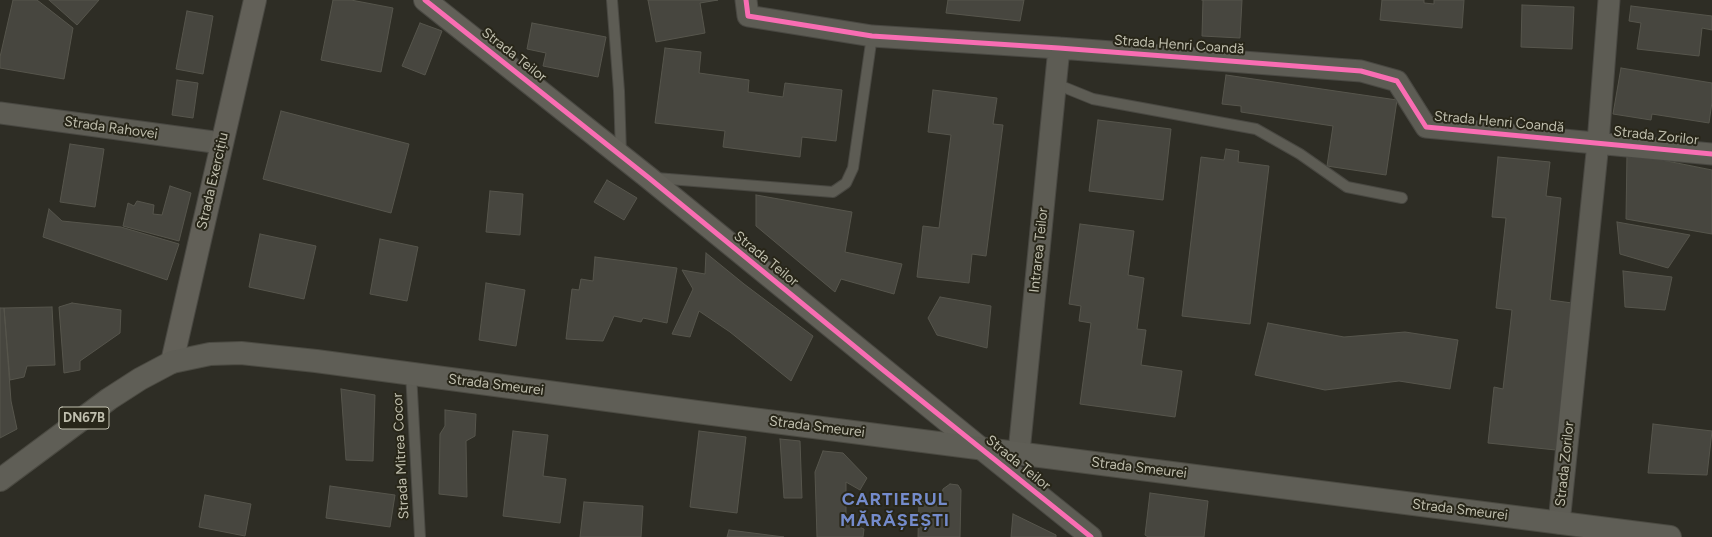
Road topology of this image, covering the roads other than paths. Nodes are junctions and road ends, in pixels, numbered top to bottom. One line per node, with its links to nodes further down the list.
1 (255, 0): 10 (street, Strada Exercițiu)
2 (425, 0): 13 (street, Strada Teilor)
3 (612, 0): 13 (lane)
4 (746, 0): 6 (street, Strada Henri Coandă)
5 (1610, 0): 11 (street, Strada Zorilor)
6 (872, 36): 7 (street, Strada Henri Coandă); 14 (lane)
7 (1060, 48): 8 (street, Intrarea Teilor); 11 (street, Strada Henri Coandă)
8 (1056, 84): 15 (lane); 19 (street, Intrarea Teilor)
9 (0, 113): 10 (street, Strada Rahovei)
10 (222, 143): 16 (street, Strada Exercițiu)
11 (1598, 143): 12 (street, Strada Zorilor); 21 (street, Strada Zorilor)
12 (1712, 154)
13 (621, 156): 14 (street, Strada Teilor)
14 (649, 178): 18 (street, Strada Teilor)
15 (1402, 198)
16 (172, 362): 17 (main road, Strada Smeurei); 20 (main road, Strada Smeurei / DN67B)
17 (411, 373): 18 (main road, Strada Smeurei); 22 (lane, Strada Mitrea Cocor)
18 (978, 447): 19 (main road, Strada Smeurei); 23 (street, Strada Teilor)
19 (1019, 452): 21 (main road, Strada Smeurei)
20 (0, 480)
21 (1559, 522): 24 (main road, Strada Smeurei)
22 (420, 537)
23 (1092, 537)
24 (1670, 537)

